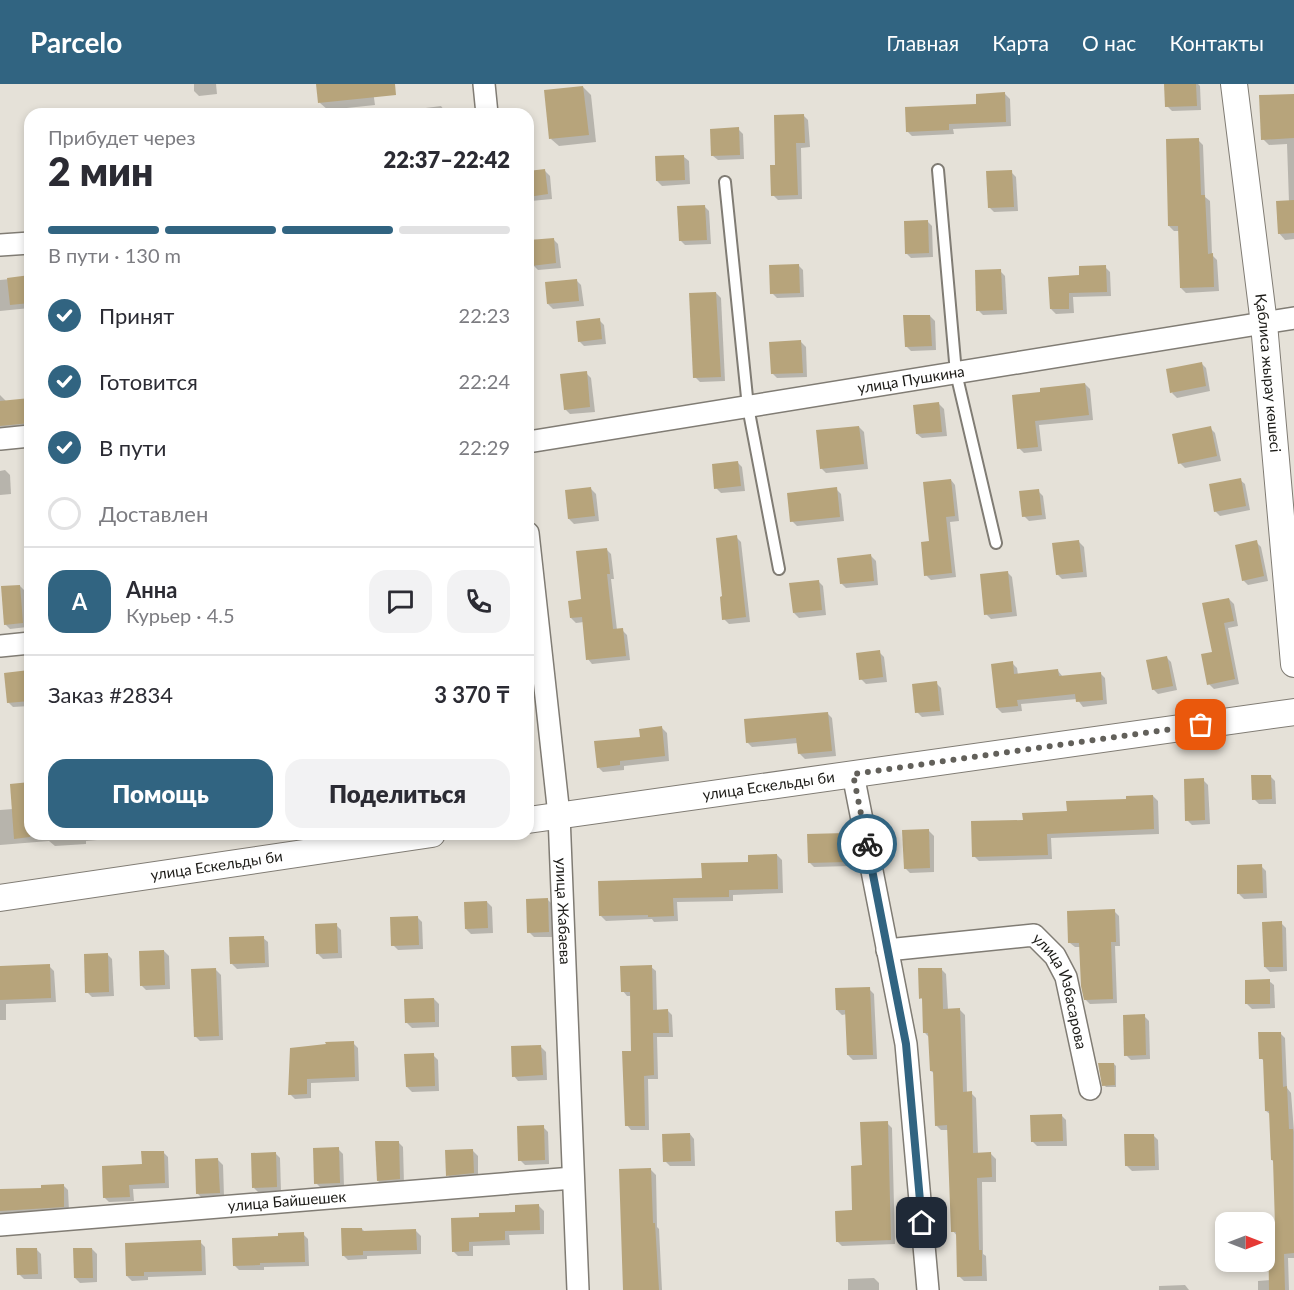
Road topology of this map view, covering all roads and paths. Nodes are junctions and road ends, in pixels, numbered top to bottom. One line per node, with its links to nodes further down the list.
1 (484, 84): 3 (street)
2 (1234, 84): 9 (street, Қаблиса жырау көшесі)
3 (486, 108)
4 (938, 170): 10 (lane)
5 (725, 182): 11 (lane)
6 (24, 243): 7 (street)
7 (0, 245)
8 (1294, 318): 9 (street, улица Пушкина)
9 (1264, 324): 10 (street, улица Пушкина); 20 (street, Қаблиса жырау көшесі)
10 (956, 373): 11 (street, улица Пушкина); 15 (lane)
11 (748, 407): 14 (street, улица Пушкина); 16 (lane)
12 (24, 437): 13 (street)
13 (0, 439)
14 (534, 441)
15 (996, 543)
16 (779, 569)
17 (534, 606): 23 (street, улица Жабаева)
18 (24, 644): 19 (street)
19 (0, 646)
20 (1294, 664)
21 (1294, 712): 22 (street, улица Ескельды би)
22 (853, 774): 23 (street, улица Ескельды би); 27 (street)
23 (559, 815): 24 (street, улица Ескельды би); 29 (street, улица Жабаева)
24 (534, 819)
25 (392, 840): 26 (street, улица Ескельды би)
26 (0, 898)
27 (887, 950): 28 (street, улица Избасарова); 32 (street)
28 (1090, 1089)
29 (573, 1178): 30 (street, улица Байшешек); 31 (street, улица Жабаева)
30 (0, 1225)
31 (578, 1290)
32 (928, 1290)

